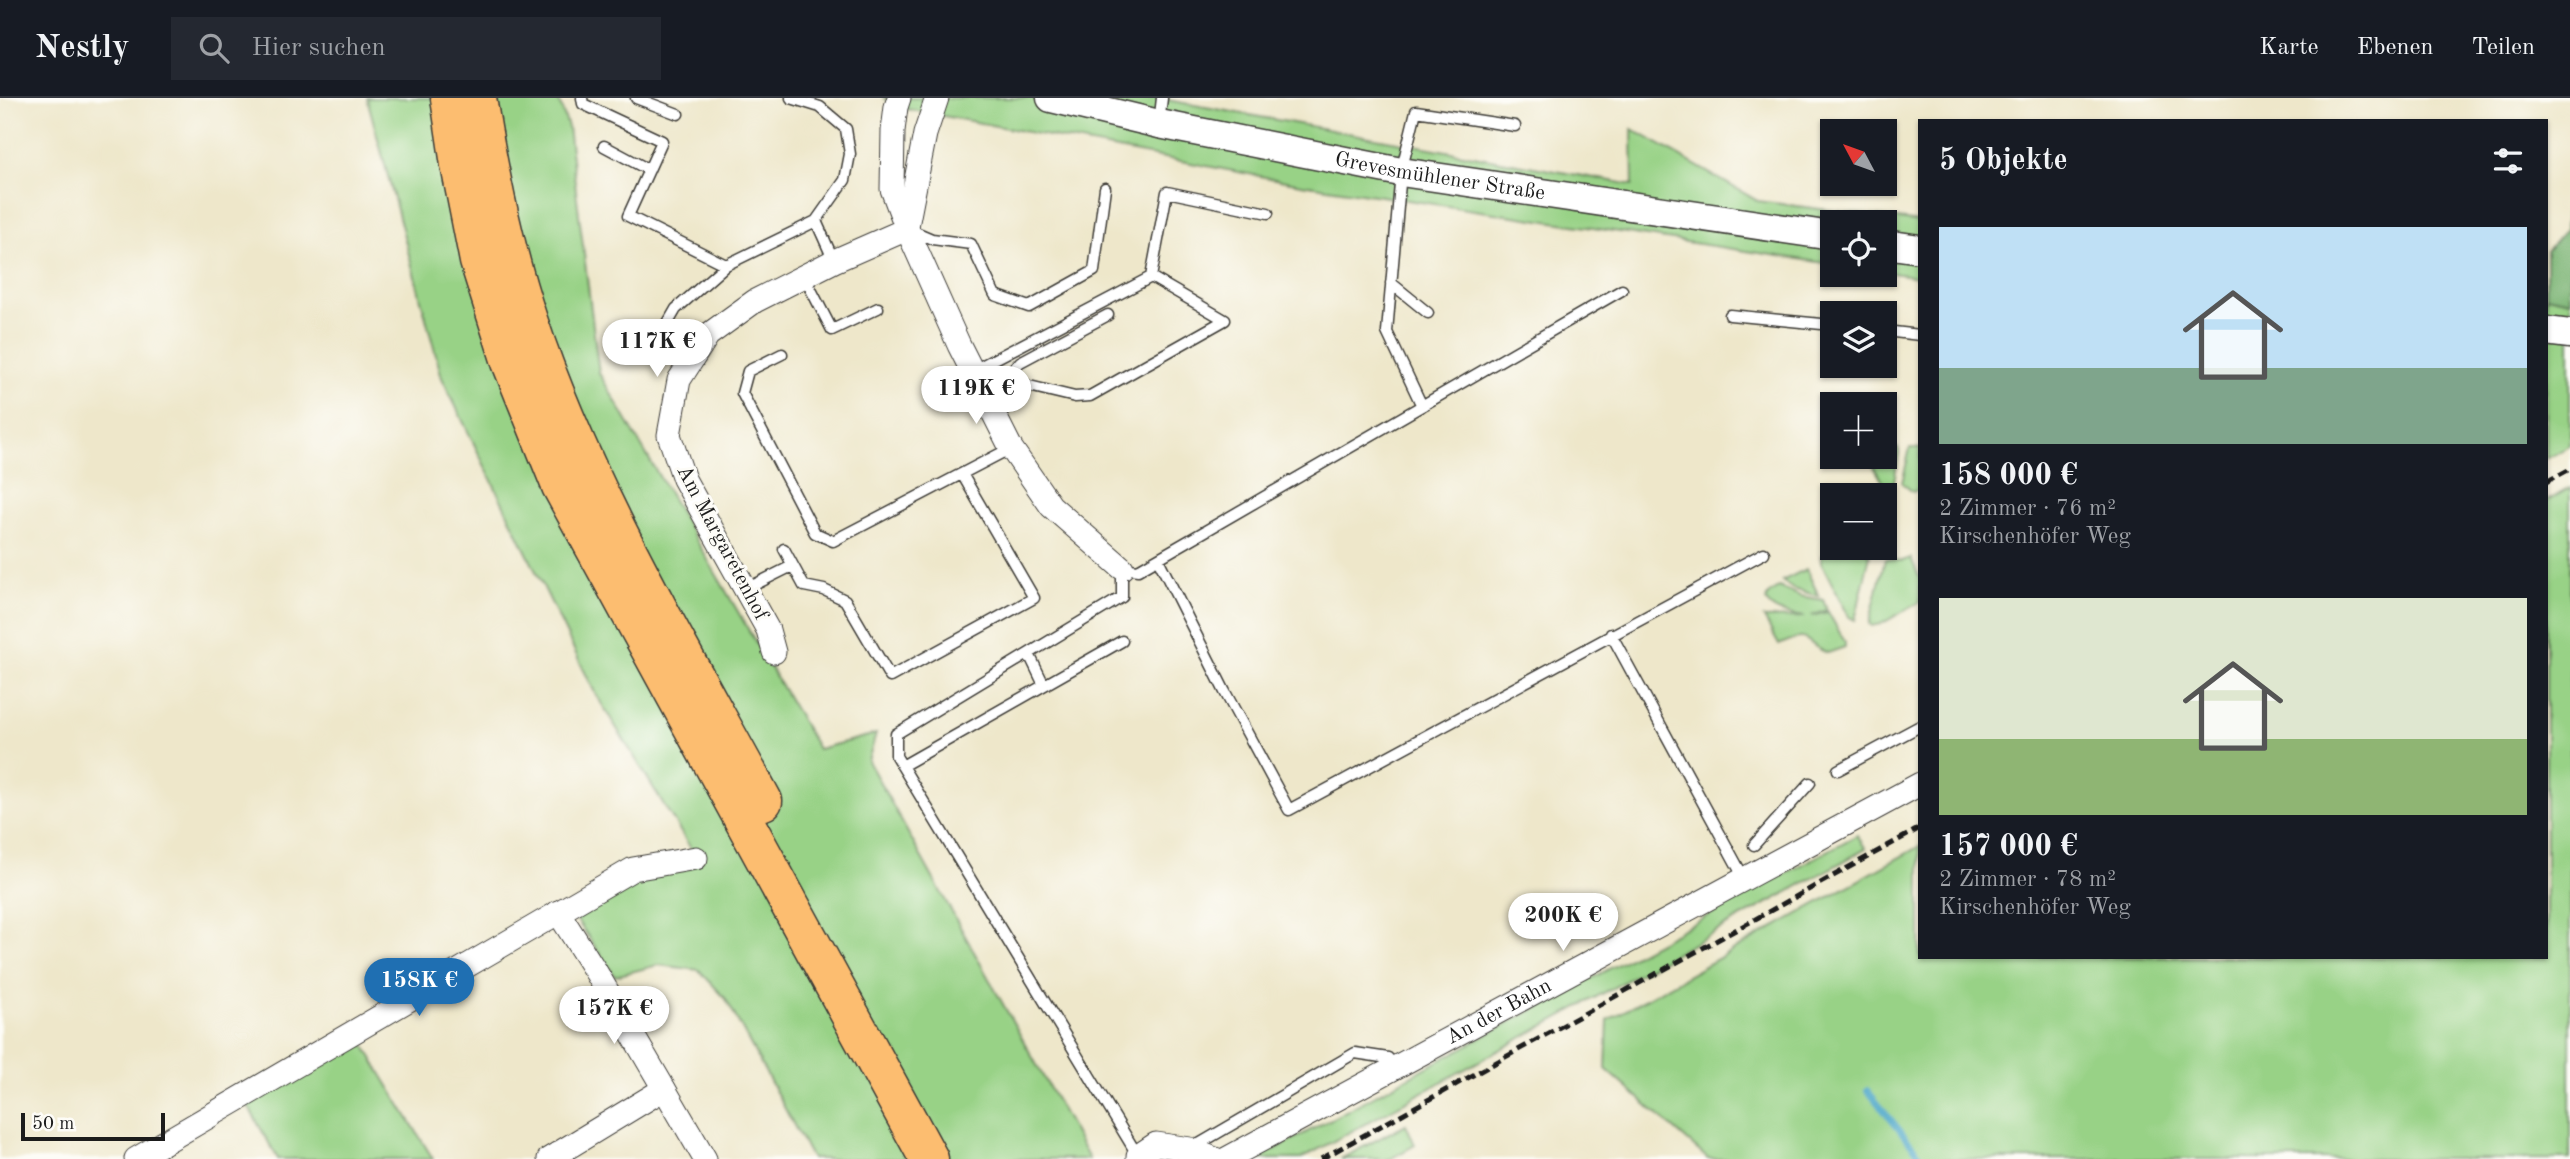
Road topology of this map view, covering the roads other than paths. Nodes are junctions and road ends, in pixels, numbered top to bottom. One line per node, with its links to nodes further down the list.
1 (450, 98): 72 (highway)
2 (477, 98): 73 (highway)
3 (582, 98): 13 (lane)
4 (636, 98): 10 (lane)
5 (791, 98): 17 (lane)
6 (899, 98): 18 (street)
7 (937, 98): 18 (street)
8 (1051, 98): 9 (street, Grevesmühlener Straße)
9 (1160, 111): 14 (street, Grevesmühlener Straße)
10 (678, 114)
11 (1515, 127): 14 (lane)
12 (604, 146): 13 (lane)
13 (649, 170): 23 (lane)
14 (1401, 172): 19 (street, Grevesmühlener Straße); 26 (lane)
15 (1105, 188): 18 (lane)
16 (1268, 213): 25 (lane)
17 (816, 221): 22 (lane); 23 (lane)
18 (907, 229): 22 (street, Am Margaretenhof); 39 (street)
19 (1820, 234)
20 (1897, 246): 21 (street)
21 (1918, 249)
22 (834, 261): 24 (street, Am Margaretenhof)
23 (726, 265): 37 (lane)
24 (804, 276): 28 (lane); 50 (street, Am Margaretenhof)
25 (1151, 277): 39 (lane); 40 (lane)
26 (1391, 283): 29 (lane); 42 (lane)
27 (1622, 290): 42 (lane)
28 (878, 308)
29 (1428, 313)
30 (1730, 314): 32 (lane)
31 (1108, 315): 40 (lane)
32 (1820, 324)
33 (2548, 331): 35 (street)
34 (1897, 332): 36 (lane)
35 (2570, 334)
36 (1918, 335)
37 (657, 342)
38 (782, 354): 44 (lane)
39 (972, 371): 41 (street)
40 (1004, 380): 41 (lane)
41 (983, 392): 43 (street)
42 (1422, 406): 47 (lane)
43 (1011, 448): 44 (lane); 49 (street)
44 (962, 474): 48 (lane)
45 (784, 549): 48 (lane)
46 (1764, 553): 51 (lane)
47 (1158, 559): 49 (lane); 51 (lane)
48 (792, 566): 50 (lane)
49 (1122, 568): 54 (lane)
50 (746, 589): 53 (street, Am Margaretenhof)
51 (1611, 634): 63 (lane)
52 (1122, 640): 55 (lane)
53 (774, 652)
54 (1028, 654): 55 (lane); 57 (lane)
55 (1044, 685): 57 (lane)
56 (1918, 727): 58 (lane)
57 (902, 766): 68 (lane)
58 (1838, 770)
59 (1810, 783): 61 (lane)
60 (1918, 785): 63 (street, An der Bahn)
61 (1754, 845)
62 (696, 858): 64 (street)
63 (1745, 880): 65 (street, An der Bahn)
64 (558, 912): 66 (street); 69 (street)
65 (1395, 1069): 67 (lane); 75 (street, An der Bahn)
66 (664, 1089): 70 (street); 71 (street)
67 (1190, 1149): 68 (street); 74 (street)
68 (1138, 1158)
69 (135, 1159)
70 (549, 1159)
71 (705, 1159)
72 (929, 1159)
73 (958, 1159)
74 (1215, 1159)
75 (1226, 1159)

